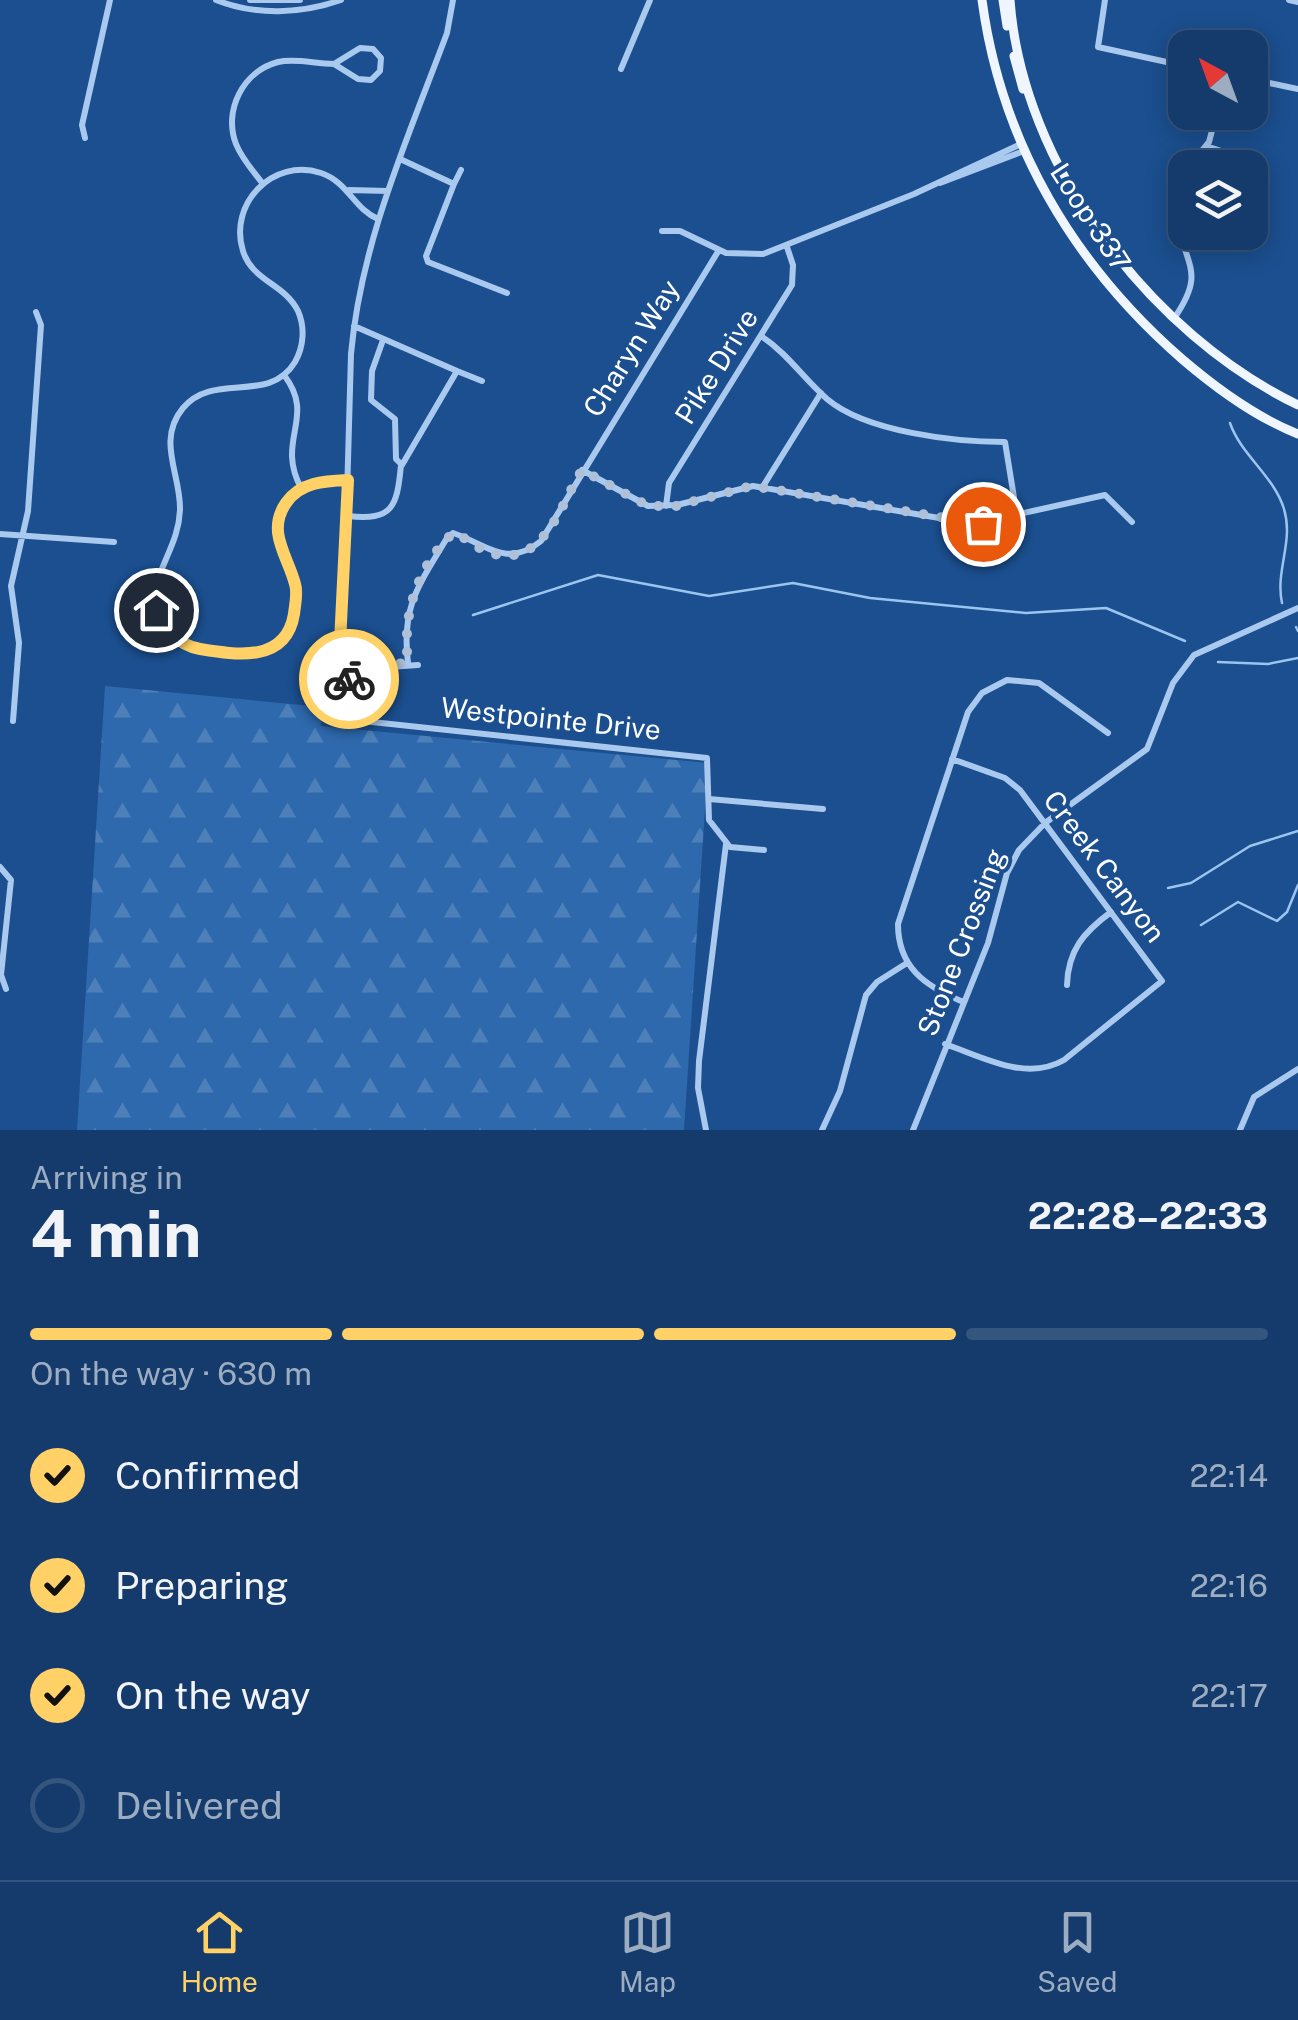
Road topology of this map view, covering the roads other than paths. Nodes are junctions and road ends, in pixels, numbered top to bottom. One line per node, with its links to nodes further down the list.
1 (110, 0): 19 (street)
2 (216, 0): 5 (street)
3 (250, 0): 4 (street)
4 (300, 0)
5 (341, 0)
6 (453, 0): 24 (street, Westpointe Drive)
7 (650, 0): 15 (street)
8 (982, 0): 21 (main road, Loop 337)
9 (1006, 0): 39 (main road, Loop 337)
10 (1105, 0): 13 (street)
11 (1289, 0): 12 (street)
12 (1298, 2)
13 (1168, 62)
14 (334, 64): 14 (street); 26 (street)
15 (621, 69)
16 (1268, 83): 17 (street)
17 (1298, 89)
18 (1211, 130): 20 (street)
19 (85, 138)
20 (1206, 146): 22 (street); 23 (street)
21 (1022, 148): 34 (street); 48 (main road, Loop 337)
22 (1202, 150)
23 (1218, 150)
24 (400, 158): 27 (street); 30 (street, Westpointe Drive)
25 (460, 170): 27 (street)
26 (262, 184): 28 (street); 44 (street)
27 (454, 184): 37 (street)
28 (348, 190): 29 (street); 31 (street)
29 (363, 191): 30 (street); 31 (street)
30 (388, 191): 32 (street, Westpointe Drive)
31 (358, 202): 32 (street)
32 (378, 218): 40 (street, Westpointe Drive)
33 (662, 230): 35 (street)
34 (787, 248): 35 (street); 41 (street, Pike Drive)
35 (719, 250): 50 (street, Charyn Way)
36 (1188, 250): 39 (street)
37 (507, 293)
38 (36, 312): 59 (street)
39 (1175, 317): 47 (main road, Loop 337)
40 (354, 326): 42 (street); 51 (street, Westpointe Drive)
41 (760, 336): 46 (street); 54 (street, Pike Drive)
42 (383, 340): 43 (street); 49 (street)
43 (456, 371): 45 (street); 49 (street)
44 (284, 376): 52 (street); 52 (street)
45 (482, 381)
46 (822, 394): 53 (street); 56 (street)
47 (1298, 404)
48 (1298, 434)
49 (400, 465): 55 (street)
50 (582, 470): 54 (street); 62 (street, Charyn Way)
51 (348, 480): 52 (street); 55 (street, Westpointe Drive)
52 (301, 488)
53 (762, 488): 54 (street); 56 (street)
54 (666, 506)
55 (348, 516): 64 (street, Westpointe Drive)
56 (1017, 516): 57 (street)
57 (1132, 522)
58 (0, 534): 59 (street)
59 (23, 535): 60 (street); 65 (street)
60 (114, 542)
61 (1298, 608): 70 (street, Stone Crossing)
62 (408, 662): 63 (street); 64 (street)
63 (418, 664)
64 (338, 683): 68 (street, Westpointe Drive)
65 (13, 720)
66 (1108, 733): 67 (street)
67 (952, 759): 70 (street, Creek Canyon); 75 (street)
68 (709, 798): 69 (street); 71 (street, Westpointe Drive)
69 (824, 809)
70 (1045, 823): 74 (street, Creek Canyon); 78 (street, Stone Crossing)
71 (726, 844): 72 (street); 81 (street)
72 (764, 850)
73 (0, 867): 77 (street)
74 (1111, 912): 76 (street); 79 (street, Creek Canyon)
75 (907, 964): 78 (street); 82 (street)
76 (1067, 984)
77 (6, 989)
78 (961, 1001): 79 (street, Stone Crossing)
79 (945, 1044): 83 (street, Stone Crossing)
80 (1298, 1069): 84 (street)
81 (706, 1130)
82 (822, 1130)
83 (912, 1130)
84 (1240, 1130)

